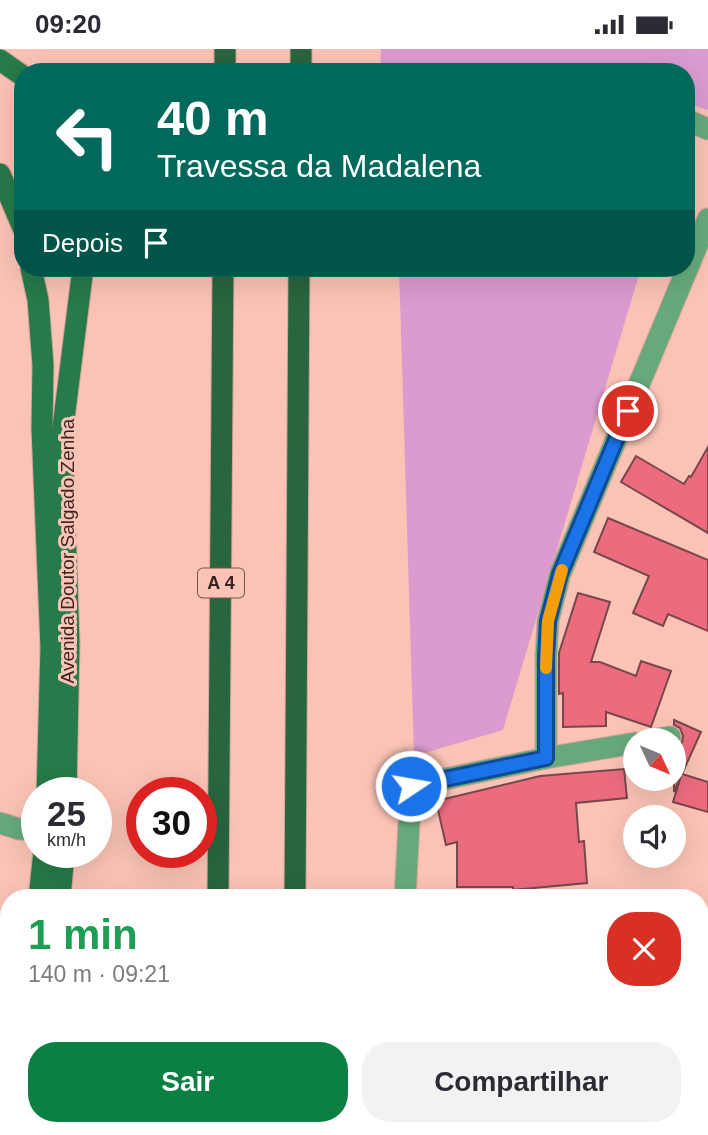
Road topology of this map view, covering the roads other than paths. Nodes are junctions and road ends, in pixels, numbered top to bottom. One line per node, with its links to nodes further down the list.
1 (0, 174): 2 (main road)
2 (14, 207)
3 (708, 219): 4 (street)
4 (695, 250)
5 (33, 277): 12 (main road, Avenida Doutor Salgado Zenha)
6 (82, 277): 13 (main road, Avenida Doutor Salgado Zenha)
7 (223, 277): 20 (highway, A 4)
8 (299, 277): 21 (highway)
9 (684, 277): 11 (street)
10 (623, 745): 11 (street)
11 (546, 758): 22 (street)
12 (47, 777)
13 (66, 777)
14 (0, 823): 15 (street)
15 (21, 829)
16 (43, 868): 18 (main road)
17 (63, 868): 19 (main road)
18 (41, 889)
19 (61, 889)
20 (218, 889)
21 (295, 889)
22 (405, 889)

